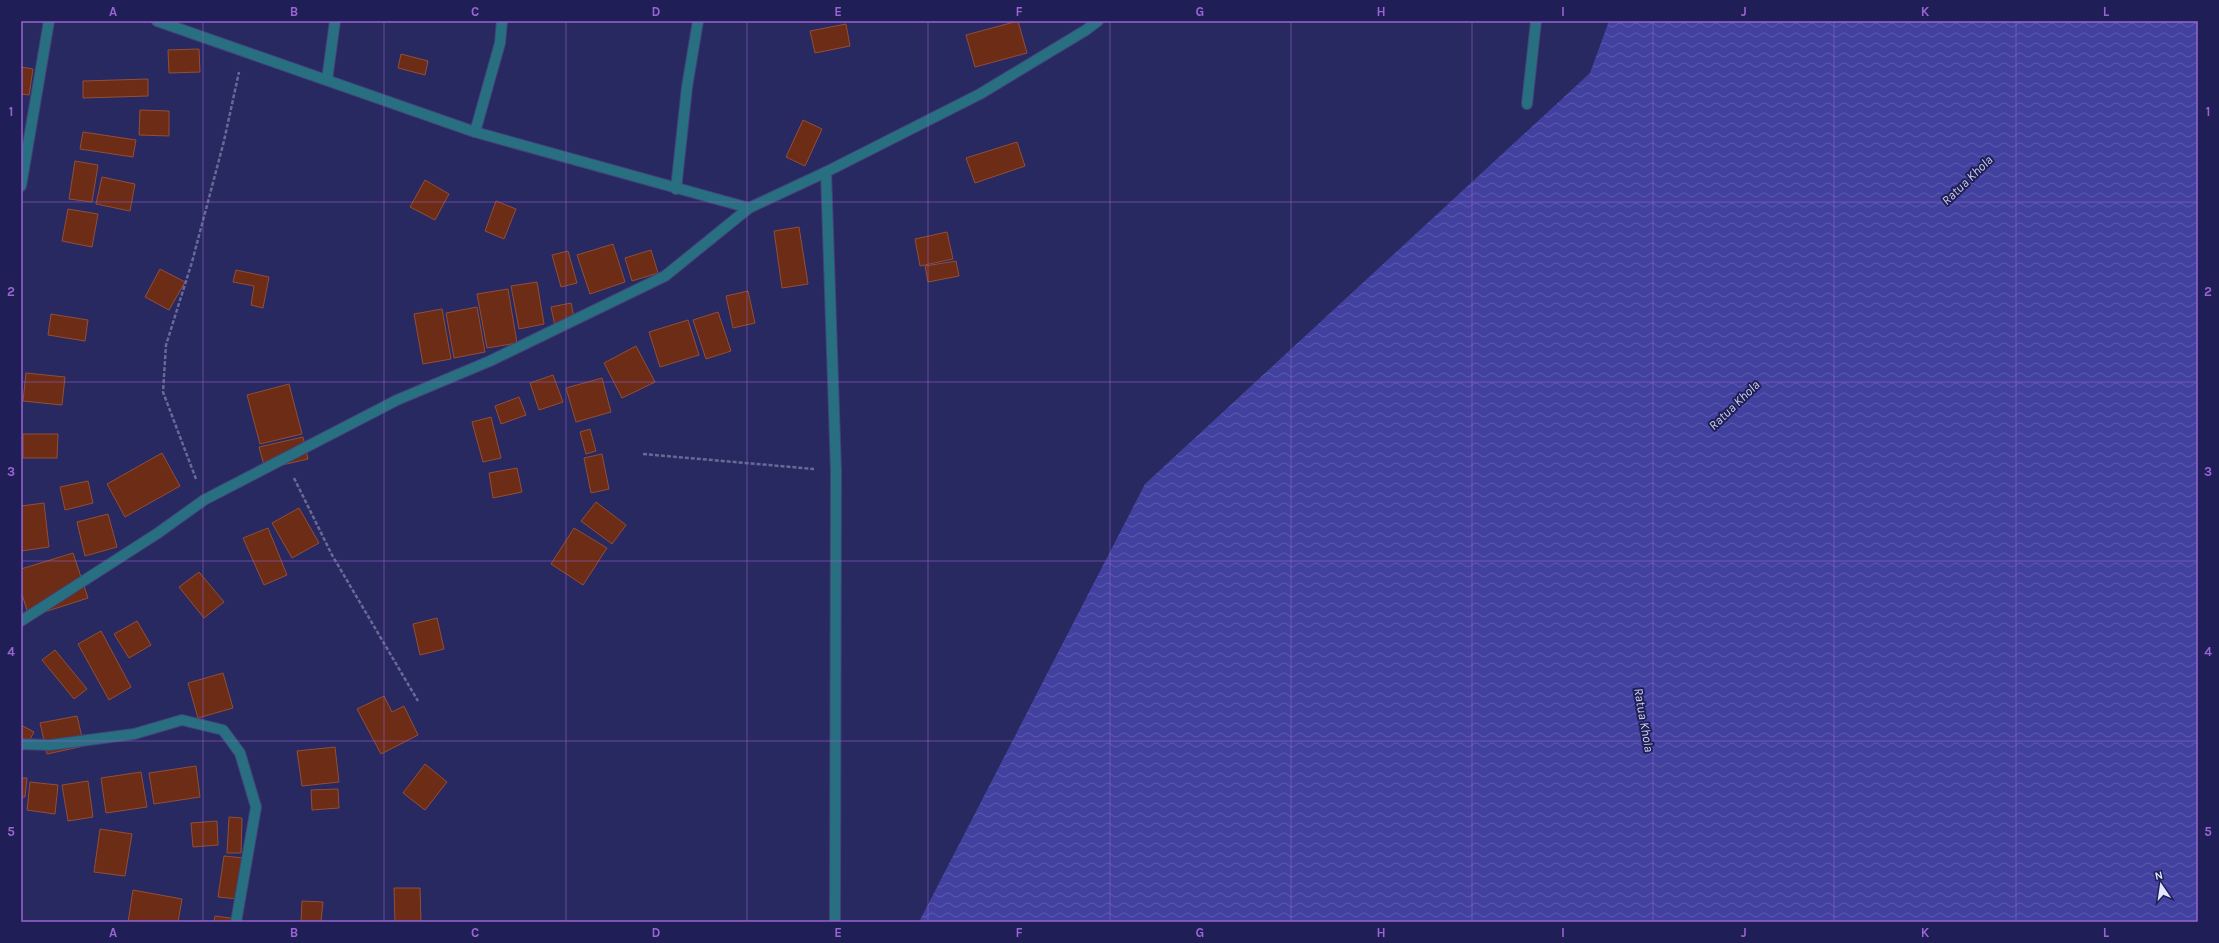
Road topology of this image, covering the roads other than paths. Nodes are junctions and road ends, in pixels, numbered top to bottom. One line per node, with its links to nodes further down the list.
1 (49, 21): 12 (street)
2 (157, 21): 8 (street)
3 (335, 21): 8 (street)
4 (502, 21): 10 (street)
5 (698, 21): 13 (street)
6 (1098, 21): 11 (street)
7 (1536, 21): 9 (street)
8 (327, 80): 10 (street)
9 (1527, 104)
10 (475, 132): 13 (street)
11 (826, 172): 14 (street); 18 (street)
12 (21, 186)
13 (676, 189): 14 (street)
14 (749, 208): 15 (street)
15 (21, 621)
16 (21, 744): 17 (street)
17 (236, 922)
18 (835, 922)

